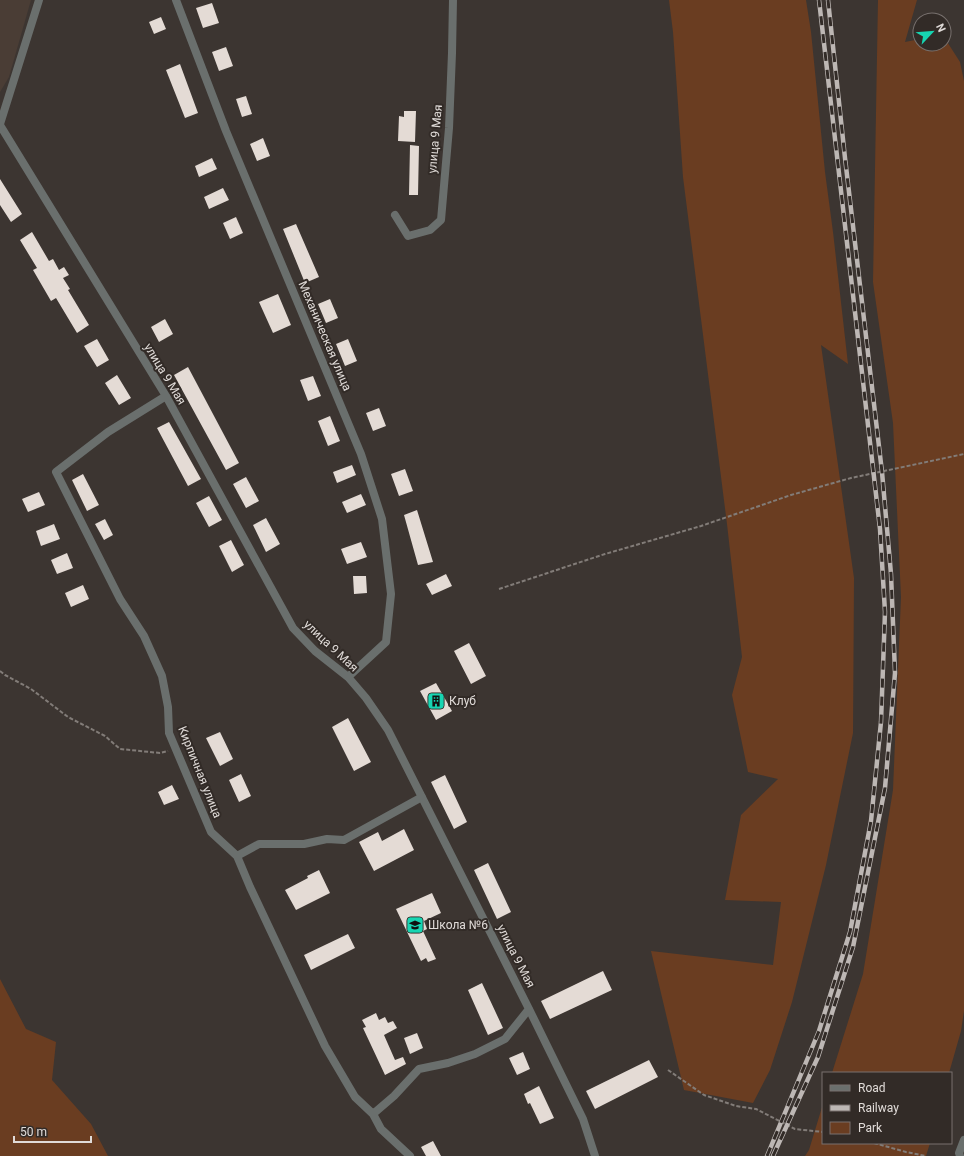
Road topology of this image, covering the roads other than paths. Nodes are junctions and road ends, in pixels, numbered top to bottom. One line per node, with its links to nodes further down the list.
1 (39, 0): 4 (street)
2 (176, 0): 7 (street, Механическая улица)
3 (453, 0): 5 (street, улица 9 Мая)
4 (0, 125): 6 (street, улица 9 Мая)
5 (395, 216)
6 (166, 396): 7 (street, улица 9 Мая); 9 (street, Кирпичная улица)
7 (348, 677): 8 (street, улица 9 Мая)
8 (422, 797): 9 (street); 10 (street, улица 9 Мая)
9 (237, 856): 11 (street, Кирпичная улица)
10 (529, 1009): 11 (street); 14 (street, улица 9 Мая)
11 (372, 1114): 13 (street, Кирпичная улица)
12 (964, 1140): 15 (street)
13 (410, 1156)
14 (595, 1156)
15 (960, 1156)

